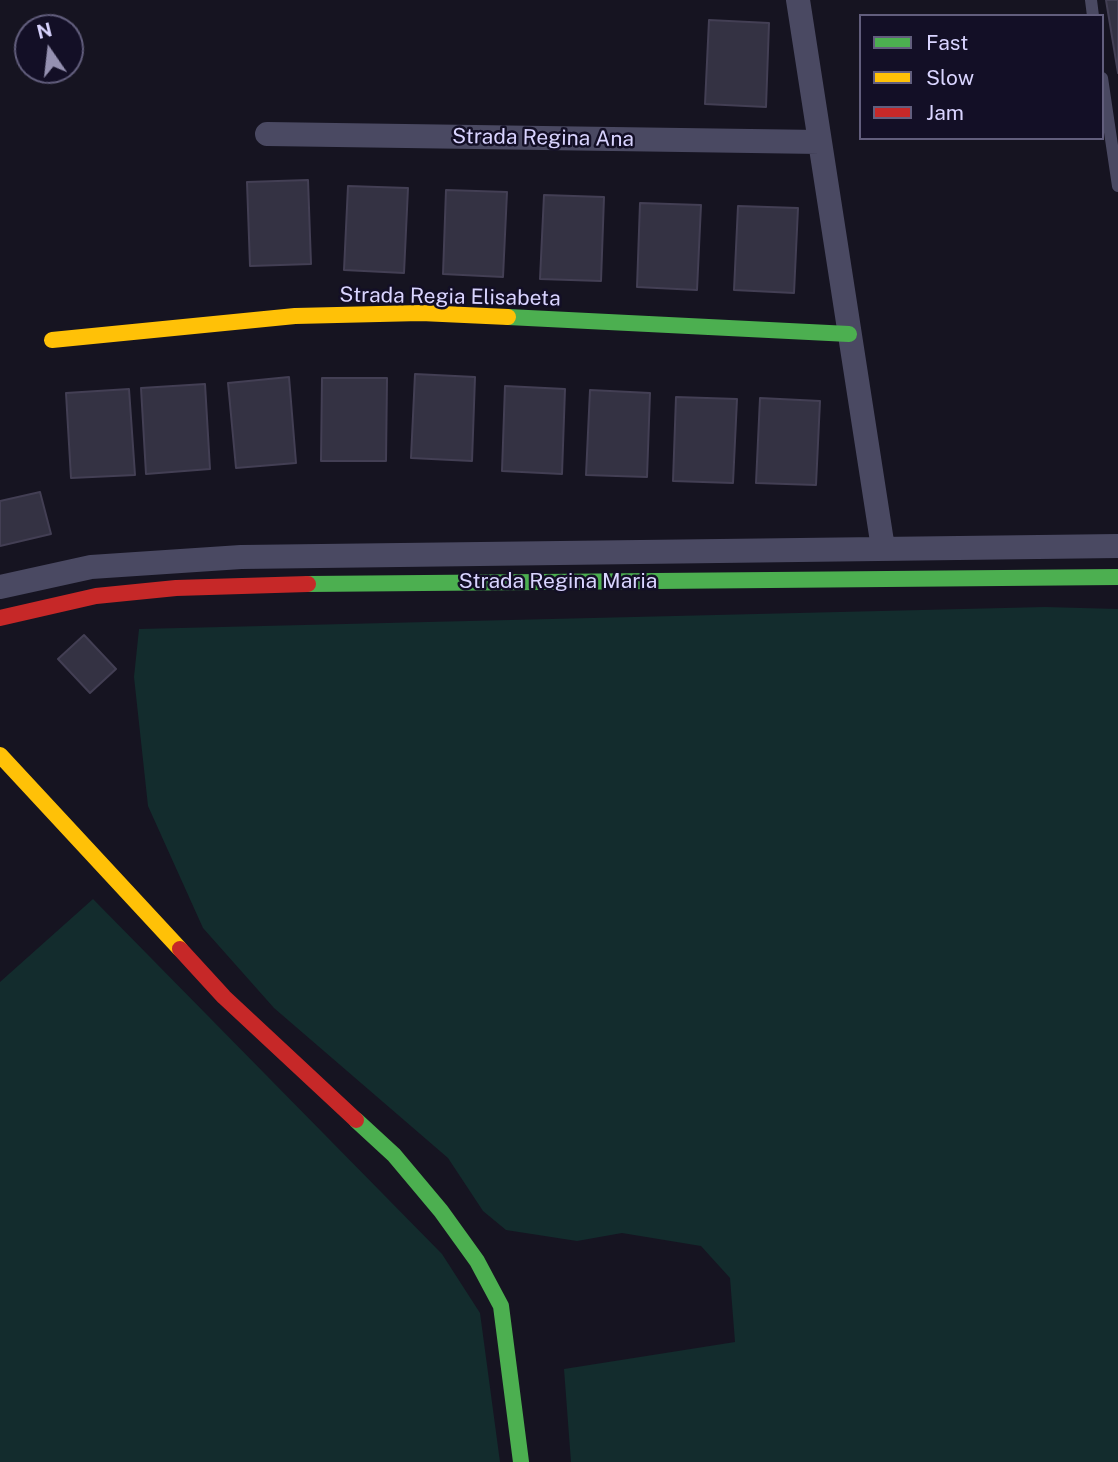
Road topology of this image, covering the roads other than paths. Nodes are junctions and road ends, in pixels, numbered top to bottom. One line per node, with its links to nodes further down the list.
1 (797, 0): 4 (street)
2 (1104, 92): 5 (lane)
3 (267, 134): 4 (street, Strada Regina Ana)
4 (820, 142): 6 (street)
5 (1118, 186)
6 (849, 334): 7 (street, Strada Regia Elisabeta); 9 (street)
7 (52, 340)
8 (1118, 546): 9 (street, Strada Regina Maria)
9 (883, 548): 11 (street, Strada Regina Maria)
10 (1118, 577): 12 (street, Strada Regina Maria)
11 (0, 587)
12 (0, 618)
13 (0, 755): 14 (street)
14 (521, 1462)

